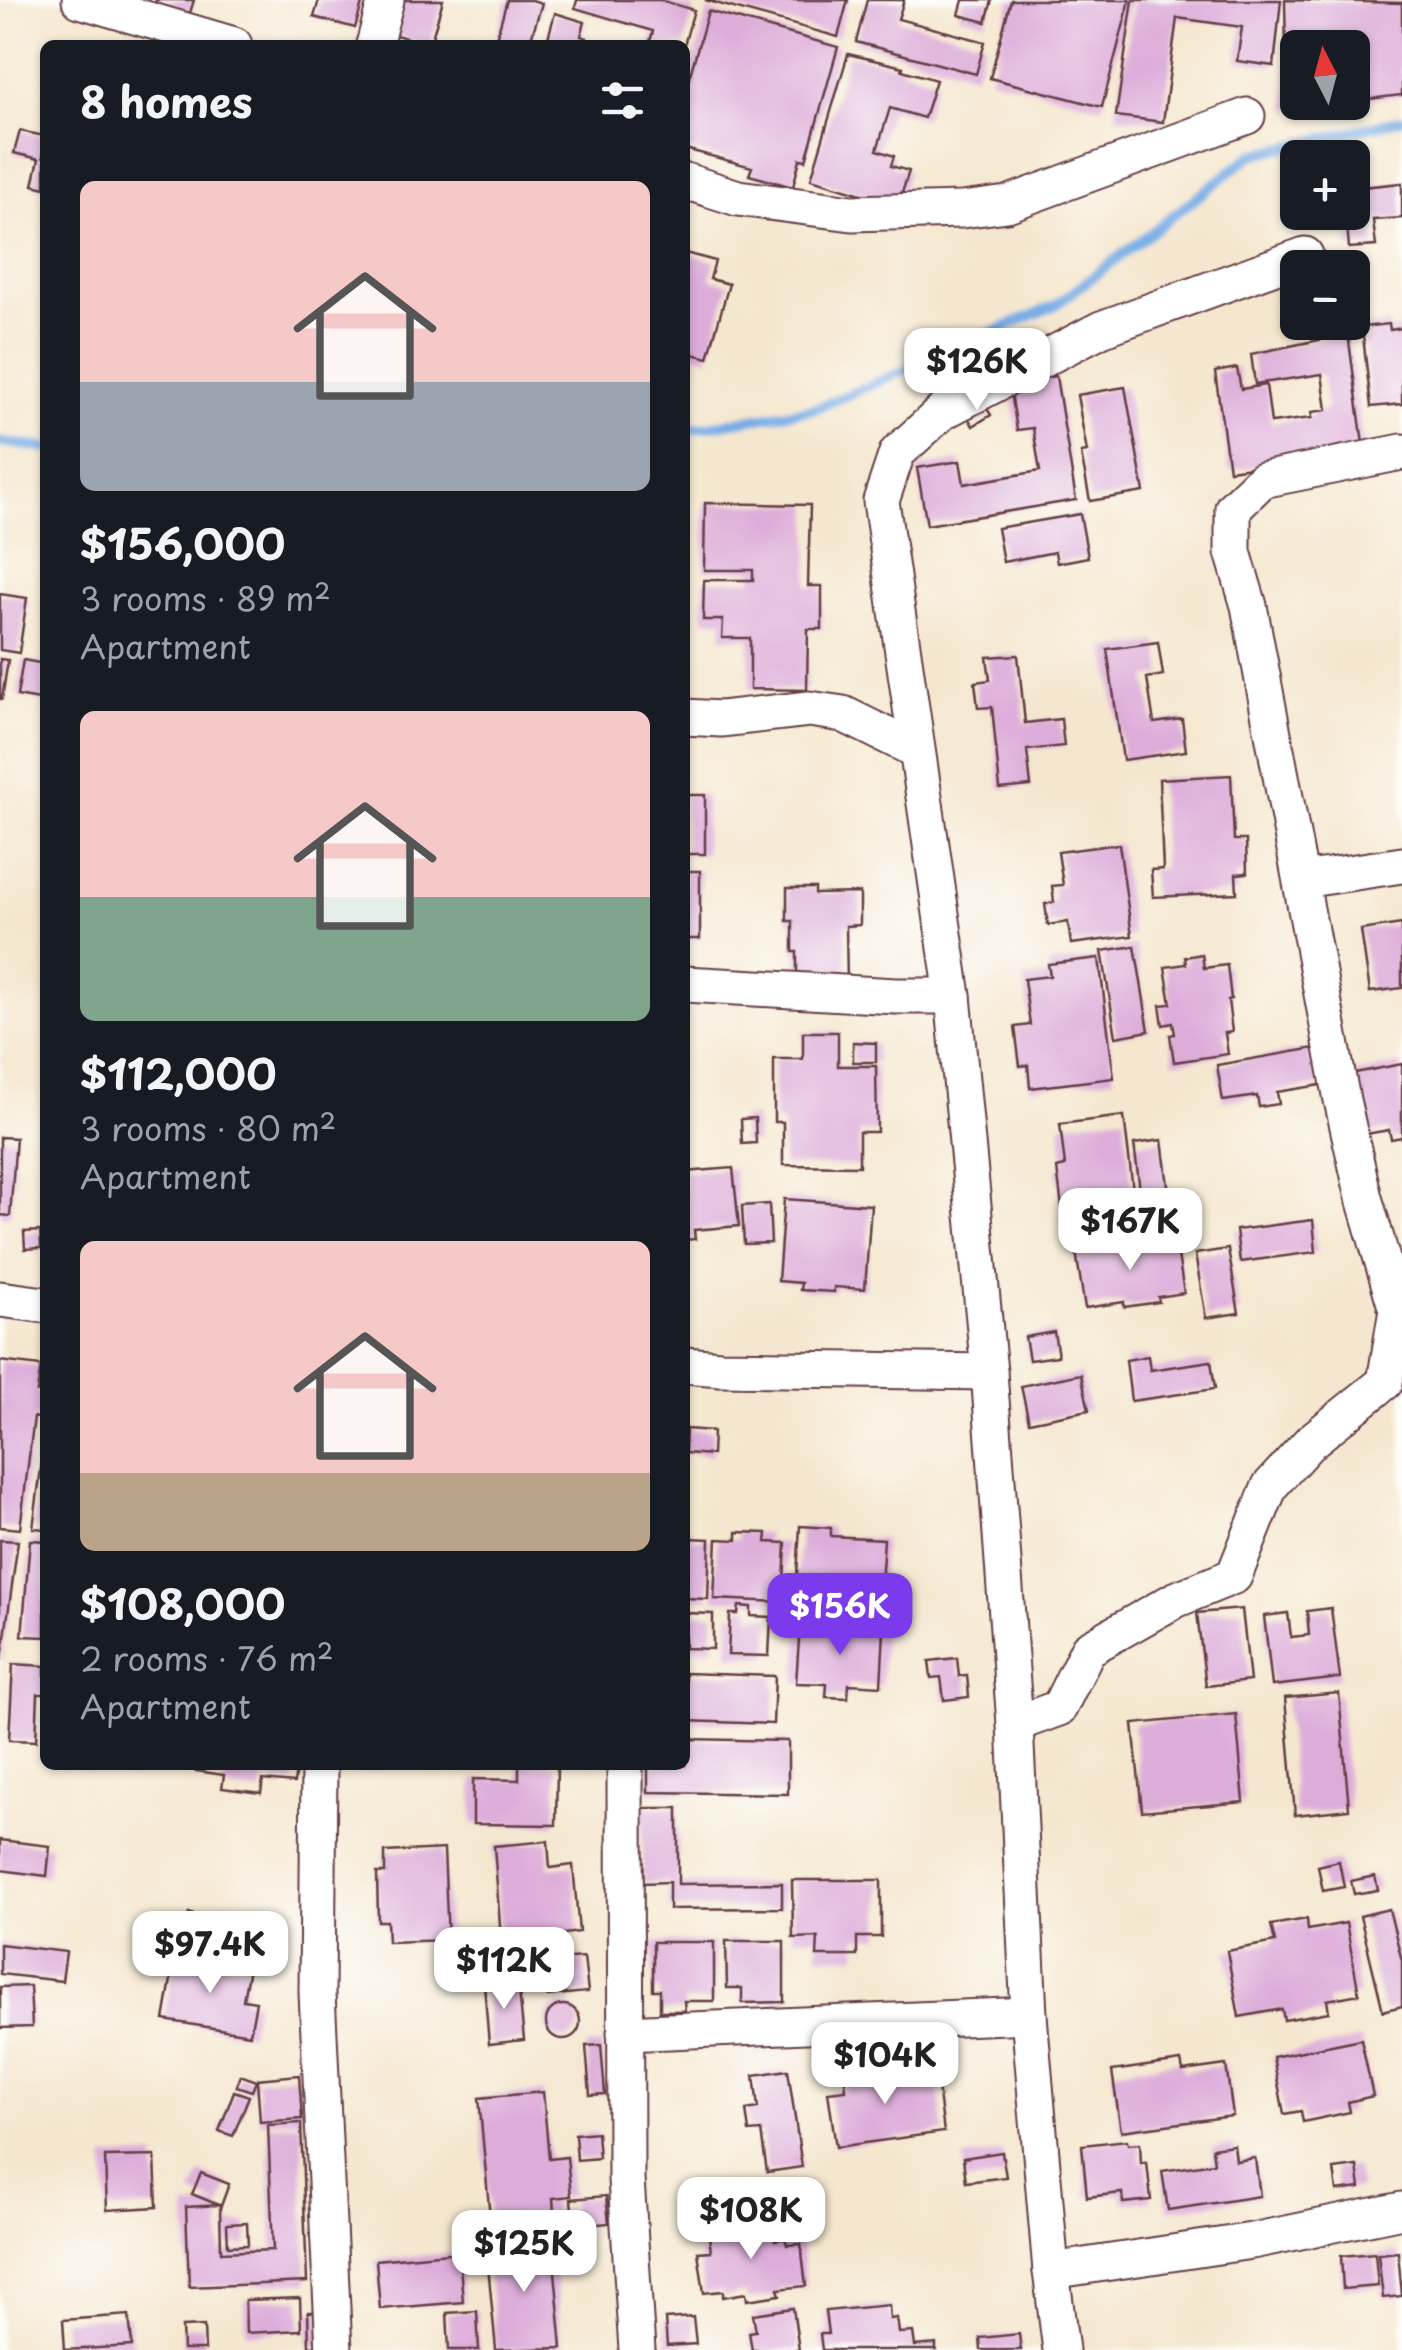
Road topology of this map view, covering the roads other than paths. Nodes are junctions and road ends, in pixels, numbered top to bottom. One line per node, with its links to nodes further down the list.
1 (80, 0): 3 (street)
2 (386, 0): 4 (street)
3 (217, 40)
4 (375, 40)
5 (1246, 116): 6 (street)
6 (690, 183)
7 (1280, 265): 10 (street)
8 (1402, 452): 12 (street)
9 (690, 717): 10 (street)
10 (916, 750): 14 (street)
11 (1402, 865): 12 (street)
12 (1302, 880): 15 (street)
13 (690, 984): 14 (street)
14 (953, 996): 19 (street)
15 (1392, 1257): 20 (street)
16 (0, 1299): 17 (street)
17 (40, 1304)
18 (690, 1365): 19 (street)
19 (989, 1372): 20 (street)
20 (1016, 1724): 23 (street)
21 (319, 1770): 27 (street)
22 (625, 1770): 24 (street)
23 (1030, 2014): 24 (street); 26 (street)
24 (626, 2033): 28 (street)
25 (1402, 2210): 26 (street)
26 (1051, 2271): 29 (street)
27 (334, 2350)
28 (637, 2350)
29 (1061, 2350)

